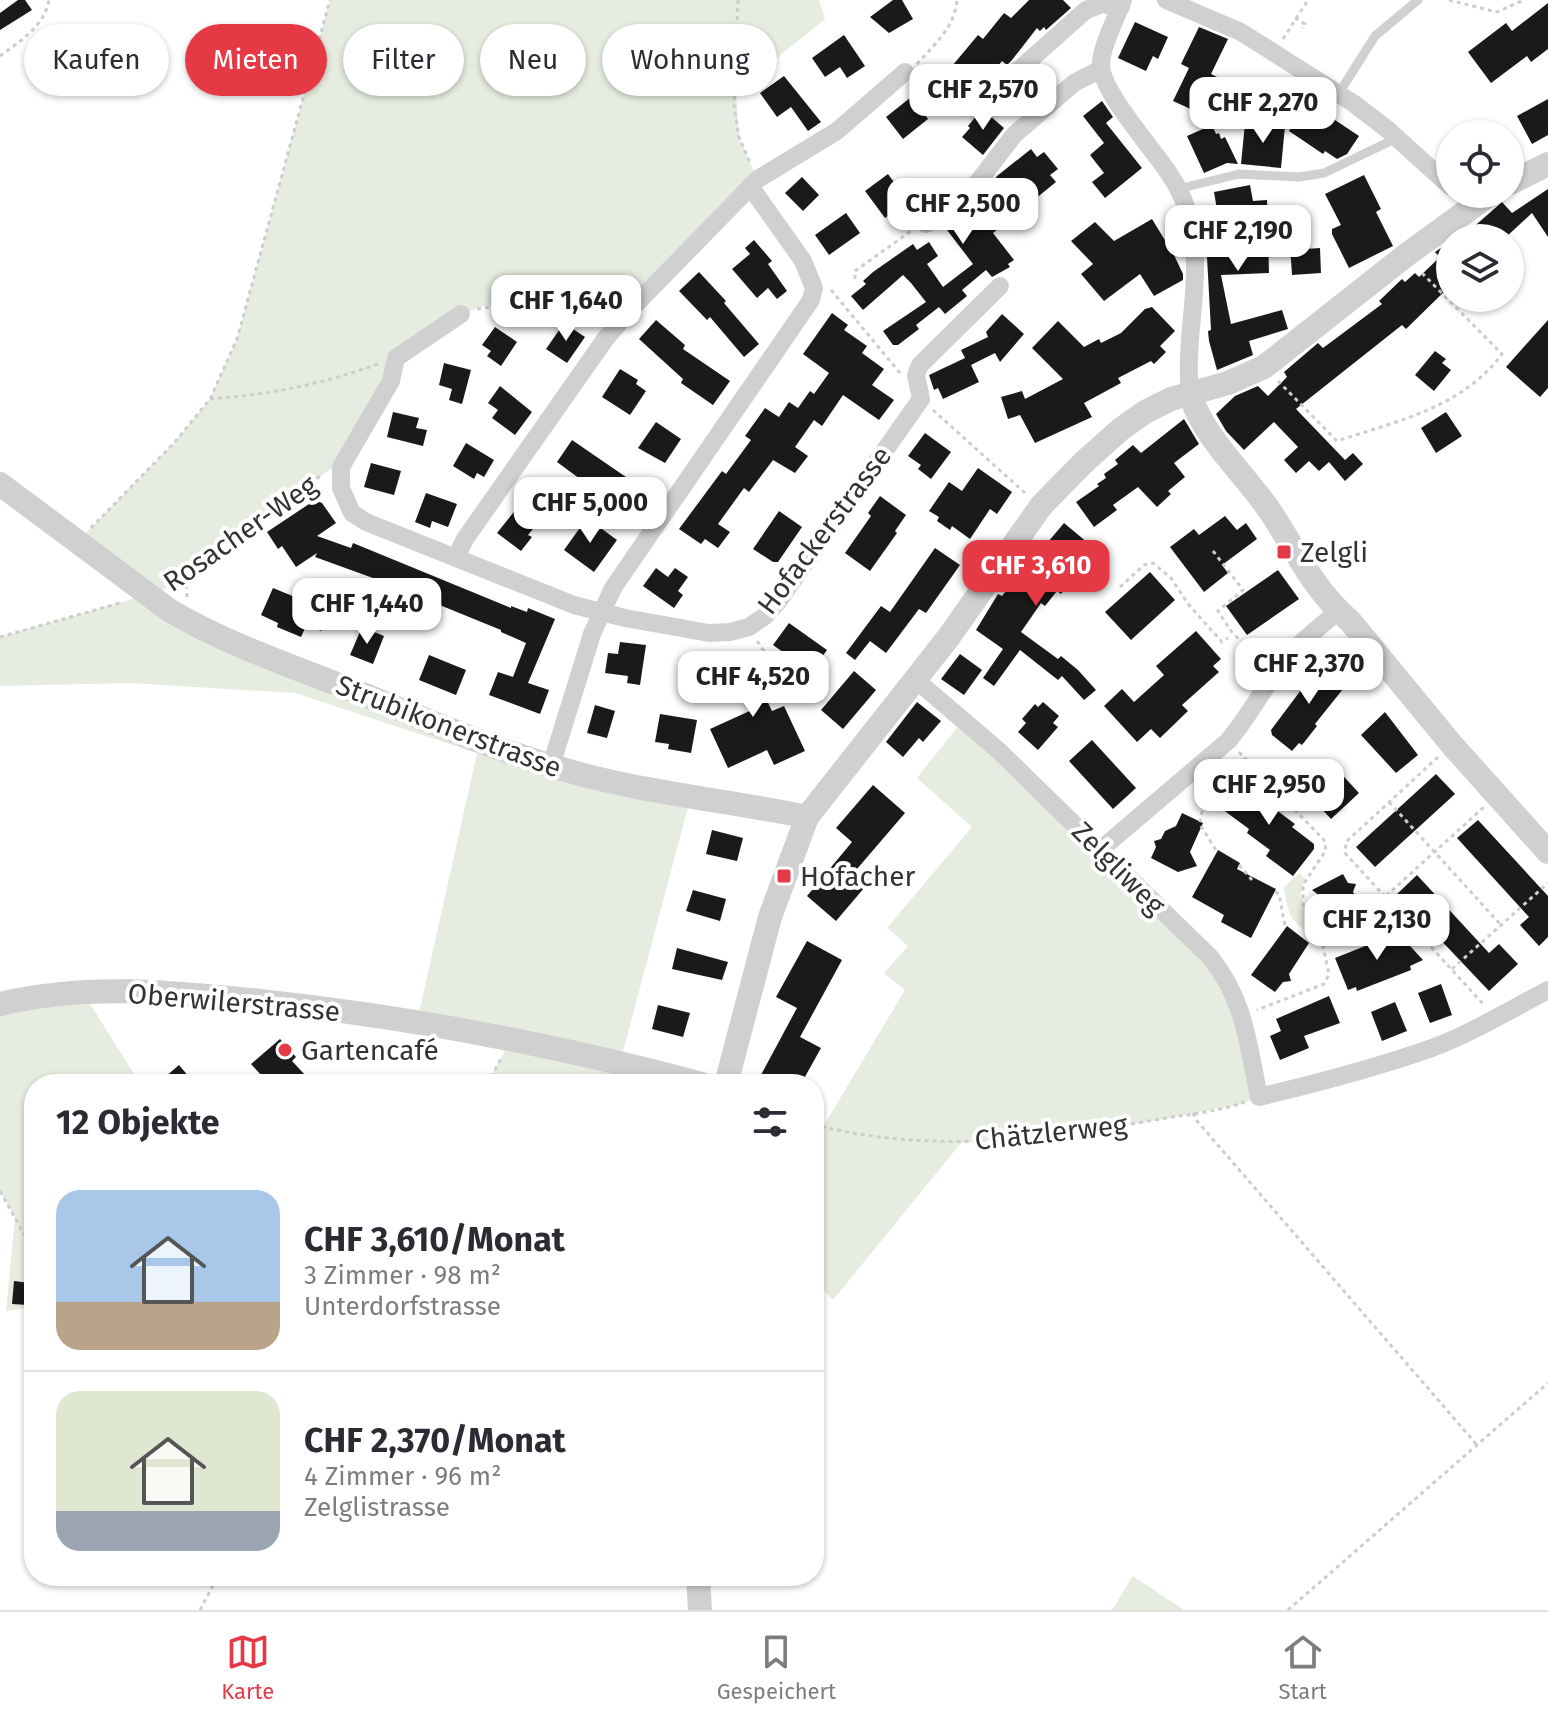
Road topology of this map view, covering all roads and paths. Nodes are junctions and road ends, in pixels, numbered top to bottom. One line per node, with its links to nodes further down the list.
1 (49, 0): 14 (path)
2 (330, 0): 37 (path)
3 (738, 0): 23 (path)
4 (957, 0): 16 (path)
5 (1166, 0): 18 (street)
6 (1308, 0): 11 (path)
7 (1418, 0): 18 (lane)
8 (1449, 0): 9 (path)
9 (1524, 0)
10 (1122, 3): 15 (street); 17 (street)
11 (1295, 18): 12 (path); 13 (path)
12 (1302, 28)
13 (1280, 46)
14 (0, 56)
15 (1101, 69): 24 (street); 26 (street)
16 (910, 70): 17 (path); 23 (street)
17 (1013, 75)
18 (1339, 93): 19 (street)
19 (1397, 138): 21 (street); 24 (lane)
20 (1548, 164): 22 (street)
21 (1436, 173)
22 (1524, 176)
23 (754, 183): 31 (street); 48 (street)
24 (1178, 189): 36 (street)
25 (1461, 208): 27 (street)
26 (926, 224): 28 (path)
27 (1405, 256): 34 (street); 34 (path)
28 (855, 279)
29 (828, 286): 35 (path)
30 (1000, 286): 35 (street, Hofackerstrasse)
31 (632, 308): 32 (path); 44 (street)
32 (461, 314): 33 (street)
33 (396, 358): 37 (path); 39 (street)
34 (1264, 367): 36 (street)
35 (919, 385): 48 (street, Hofackerstrasse)
36 (1190, 394): 47 (street); 53 (street)
37 (210, 399): 42 (path)
38 (927, 405): 41 (path)
39 (341, 467): 44 (street, Hofackerstrasse); 46 (path, Rosacher-Weg)
40 (0, 484): 42 (street, Strubikonerstrasse)
41 (1026, 494)
42 (77, 542): 46 (street, Strubikonerstrasse)
43 (1213, 551): 52 (path)
44 (456, 557): 48 (street, Hofackerstrasse)
45 (1120, 587): 51 (path)
46 (147, 595): 50 (path, Rosacher-Weg); 57 (street, Strubikonerstrasse)
47 (1338, 611): 52 (street); 56 (street)
48 (601, 613): 57 (street)
49 (752, 634): 54 (path)
50 (0, 637)
51 (1228, 638)
52 (1274, 676): 55 (street)
53 (916, 680): 61 (street); 62 (street, Zelgliweg)
54 (800, 701)
55 (1228, 741): 58 (street); 76 (path)
56 (1452, 745): 59 (path); 65 (street)
57 (551, 766): 61 (street, Strubikonerstrasse)
58 (1187, 777): 62 (street); 63 (path)
59 (1389, 802): 64 (path); 70 (path)
60 (1487, 805): 64 (path)
61 (807, 817): 81 (street)
62 (1100, 850): 76 (street, Zelgliweg)
63 (1217, 852)
64 (1434, 852): 70 (path); 71 (path)
65 (1548, 852)
66 (1239, 865): 67 (path)
67 (1252, 880)
68 (1548, 883): 71 (path)
69 (1275, 892): 72 (path)
70 (1386, 896): 73 (path)
71 (1501, 925): 73 (path)
72 (1285, 926)
73 (1452, 969): 77 (path)
74 (1548, 990): 77 (street)
75 (0, 1004): 78 (street, Oberwilerstrasse)
76 (1242, 1016): 77 (street, Zelgliweg)
77 (1496, 1018)
78 (511, 1039): 79 (path); 80 (street, Oberwilerstrasse)
79 (492, 1074)
80 (660, 1074)
81 (729, 1074)
82 (1241, 1104): 83 (path, Chätzlerweg)
83 (1193, 1113): 84 (path, Chätzlerweg); 88 (path)
84 (824, 1127)
85 (0, 1191): 86 (path)
86 (24, 1234)
87 (1548, 1383): 88 (path)
88 (1477, 1445): 93 (path)
89 (213, 1586): 91 (path)
90 (699, 1586): 92 (street)
91 (200, 1610)
92 (700, 1610)
93 (1288, 1610)

